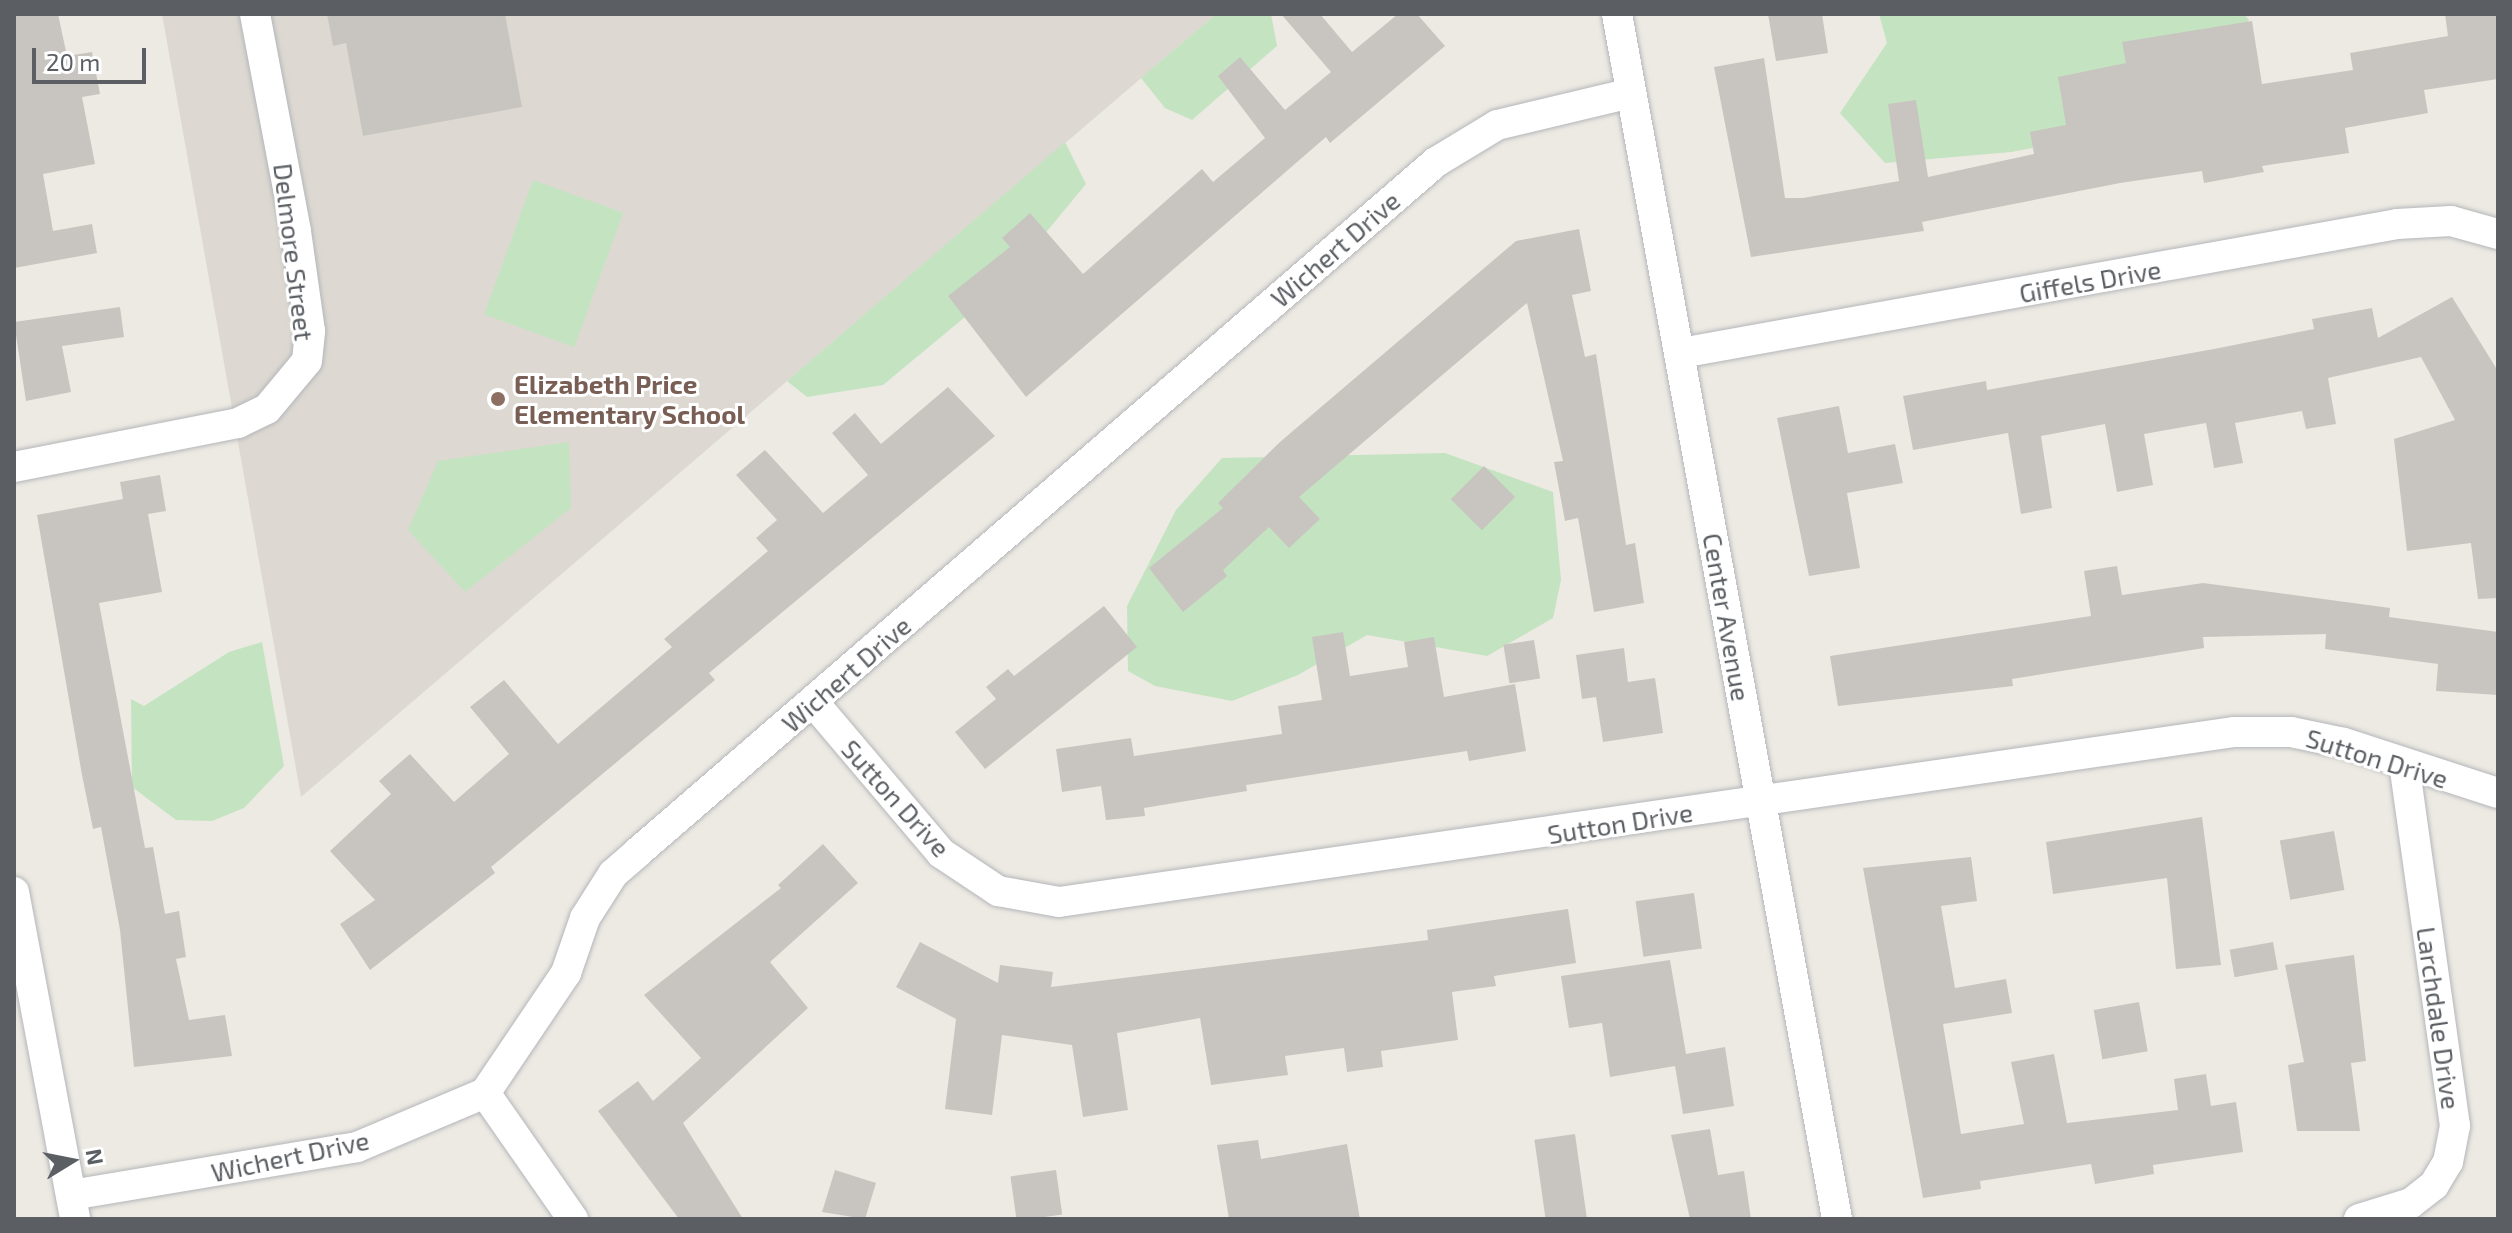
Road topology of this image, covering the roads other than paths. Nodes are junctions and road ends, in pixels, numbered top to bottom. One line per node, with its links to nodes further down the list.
1 (255, 14): 6 (street, Delmore Street)
2 (1617, 14): 3 (street, Center Avenue)
3 (1631, 93): 5 (street, Center Avenue); 7 (street, Wichert Drive)
4 (2498, 234): 5 (street, Giffels Drive)
5 (1681, 353): 10 (street, Center Avenue)
6 (14, 467)
7 (814, 703): 10 (street, Sutton Drive); 12 (street, Wichert Drive)
8 (2404, 764): 9 (street, Sutton Drive); 10 (street, Sutton Drive); 16 (street, Larchdale Drive)
9 (2498, 793)
10 (1759, 801): 15 (street, Center Avenue)
11 (14, 892): 13 (street)
12 (485, 1093): 13 (street, Wichert Drive); 14 (street)
13 (73, 1207)
14 (573, 1219)
15 (1837, 1219)
16 (2359, 1219)

